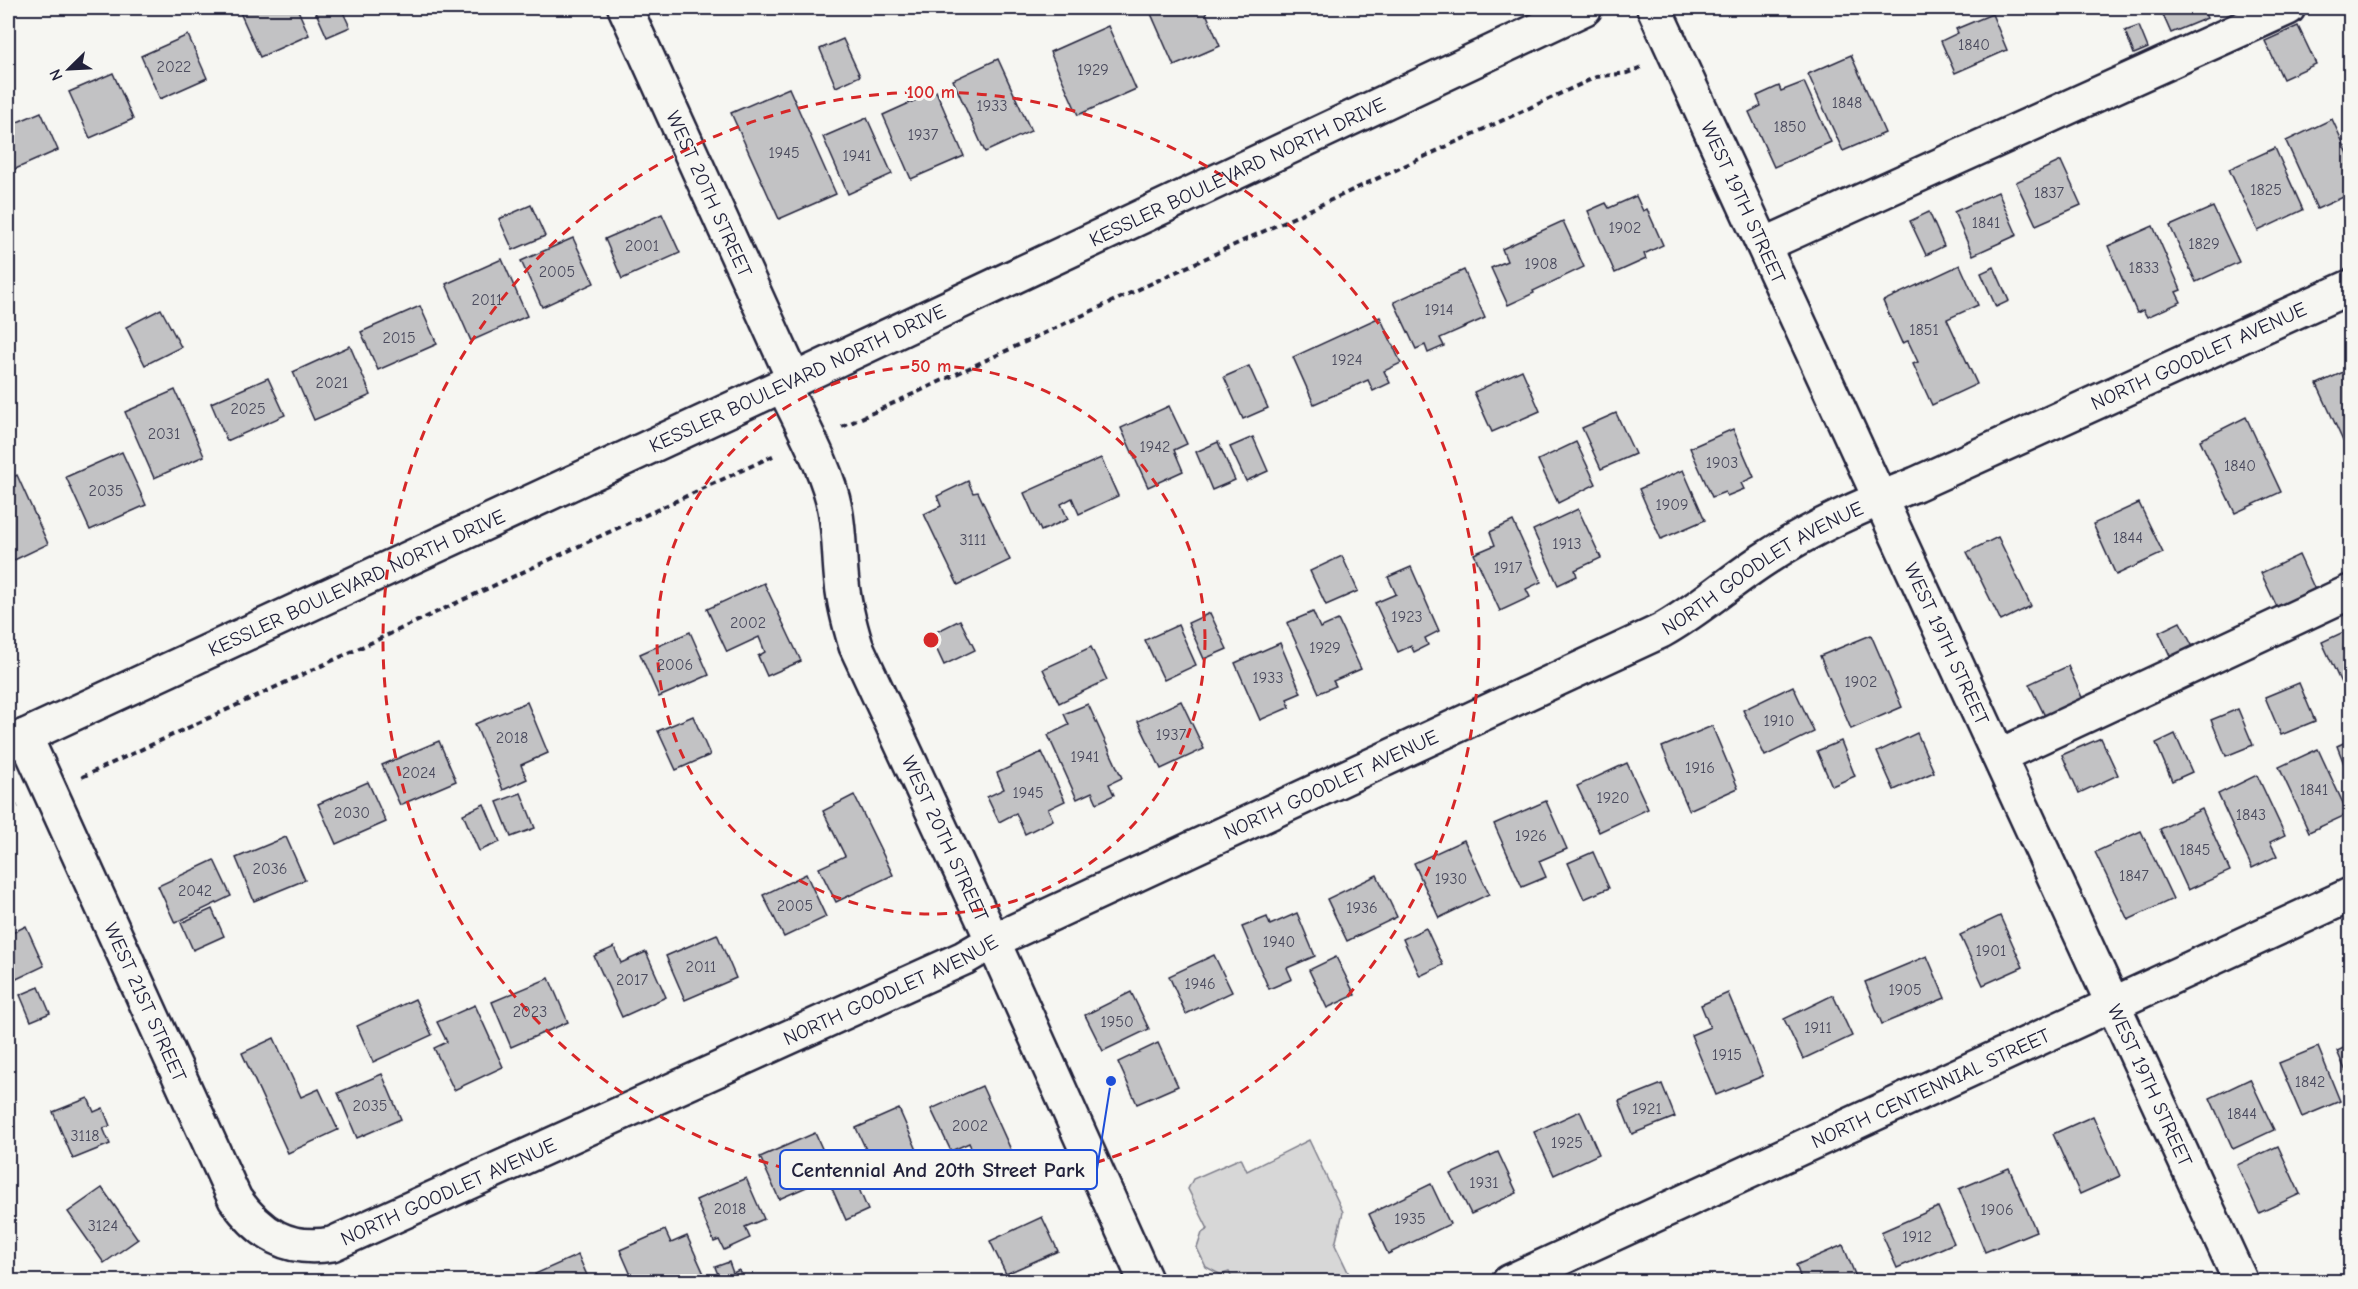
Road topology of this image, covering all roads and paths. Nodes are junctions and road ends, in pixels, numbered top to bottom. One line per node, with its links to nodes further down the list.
1 (625, 8): 8 (street, WEST 20TH STREET)
2 (1585, 8): 8 (street, KESSLER BOULEVARD NORTH DRIVE)
3 (1654, 8): 5 (street, WEST 19TH STREET)
4 (2288, 8): 6 (street)
5 (1669, 40): 6 (street, WEST 19TH STREET); 9 (path)
6 (1764, 245): 10 (street, WEST 19TH STREET)
7 (2350, 287): 10 (street, NORTH GOODLET AVENUE)
8 (789, 383): 9 (street, WEST 20TH STREET); 12 (street, KESSLER BOULEVARD NORTH DRIVE)
9 (808, 440): 14 (path); 17 (street, WEST 20TH STREET)
10 (1880, 498): 13 (street, WEST 19TH STREET); 17 (street, NORTH GOODLET AVENUE)
11 (2350, 592): 13 (street)
12 (16, 740): 14 (street, WEST 21ST STREET)
13 (1999, 756): 18 (street, WEST 19TH STREET)
14 (50, 791): 15 (path); 19 (street, WEST 21ST STREET)
15 (8, 810)
16 (2350, 896): 18 (street, NORTH CENTENNIAL STREET)
17 (993, 941): 19 (street, NORTH GOODLET AVENUE); 20 (street, WEST 20TH STREET)
18 (2113, 1004): 21 (street, NORTH CENTENNIAL STREET); 22 (street, WEST 19TH STREET)
19 (294, 1244)
20 (1146, 1281)
21 (1509, 1281)
22 (2241, 1281)

